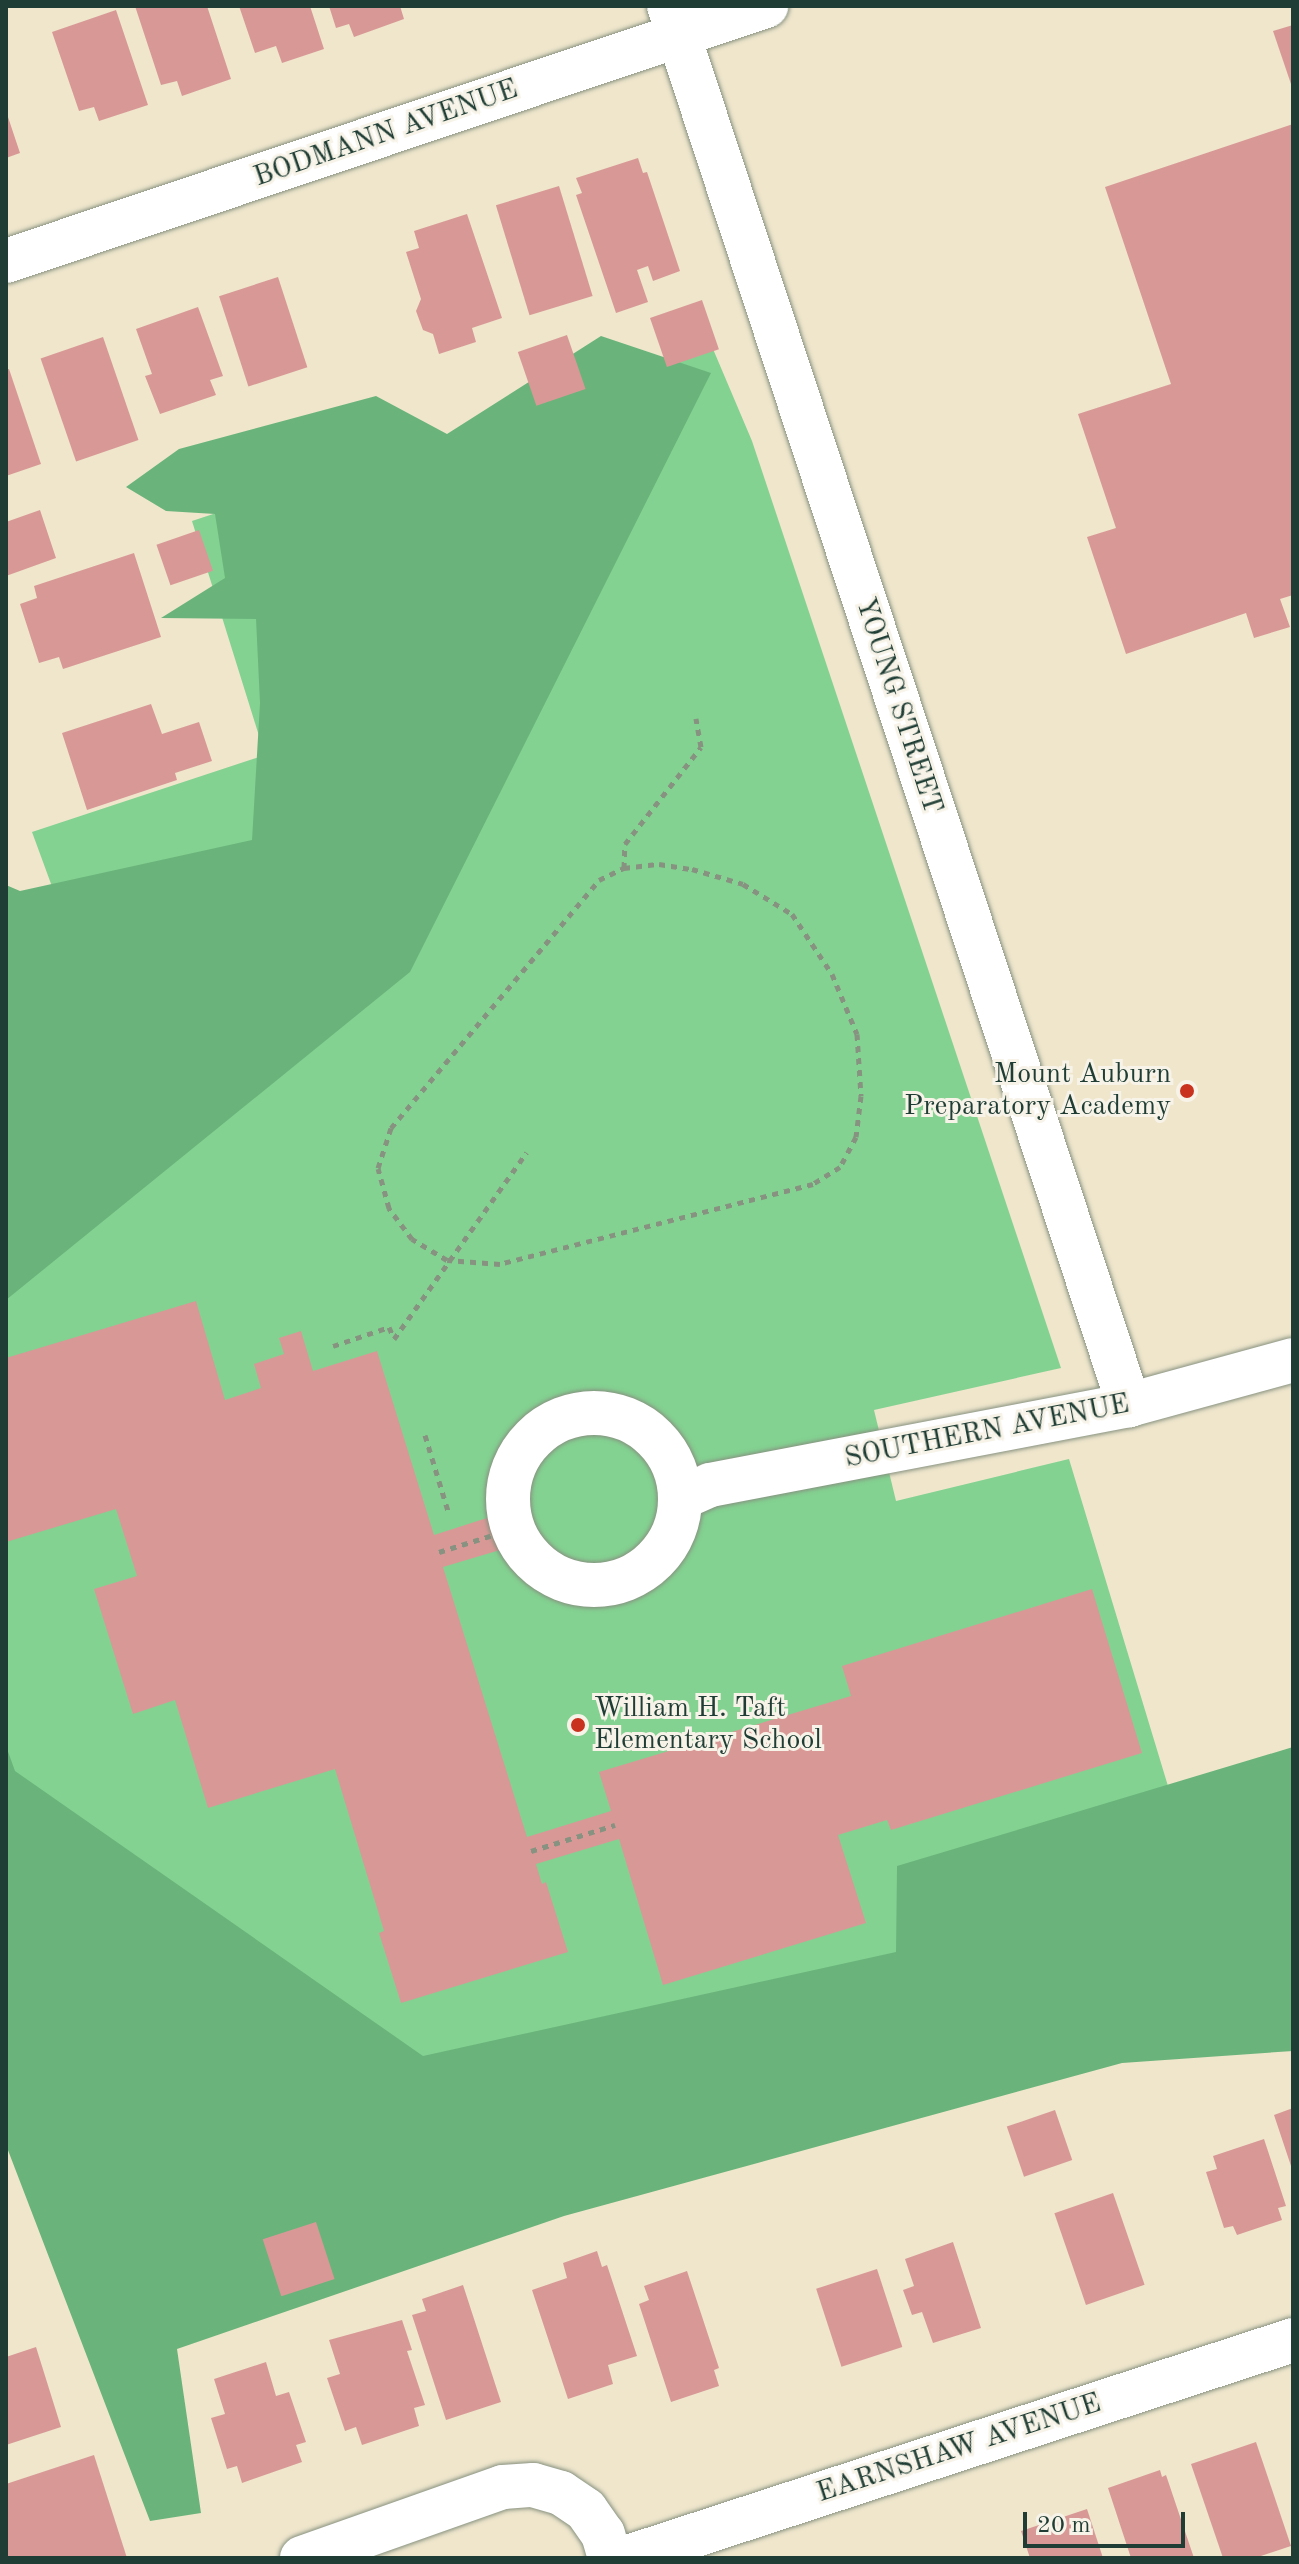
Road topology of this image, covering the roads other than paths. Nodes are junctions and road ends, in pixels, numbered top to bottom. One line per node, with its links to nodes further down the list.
1 (766, 6): 2 (street, BODMANN AVENUE)
2 (674, 21): 3 (street, BODMANN AVENUE); 5 (street, YOUNG STREET)
3 (6, 261)
4 (1293, 1360): 5 (street, SOUTHERN AVENUE)
5 (1129, 1405): 6 (street, SOUTHERN AVENUE)
6 (681, 1498): 6 (street)
7 (1293, 2340): 10 (street, EARNSHAW AVENUE)
8 (302, 2558): 9 (street)
9 (610, 2558)
10 (625, 2558)

